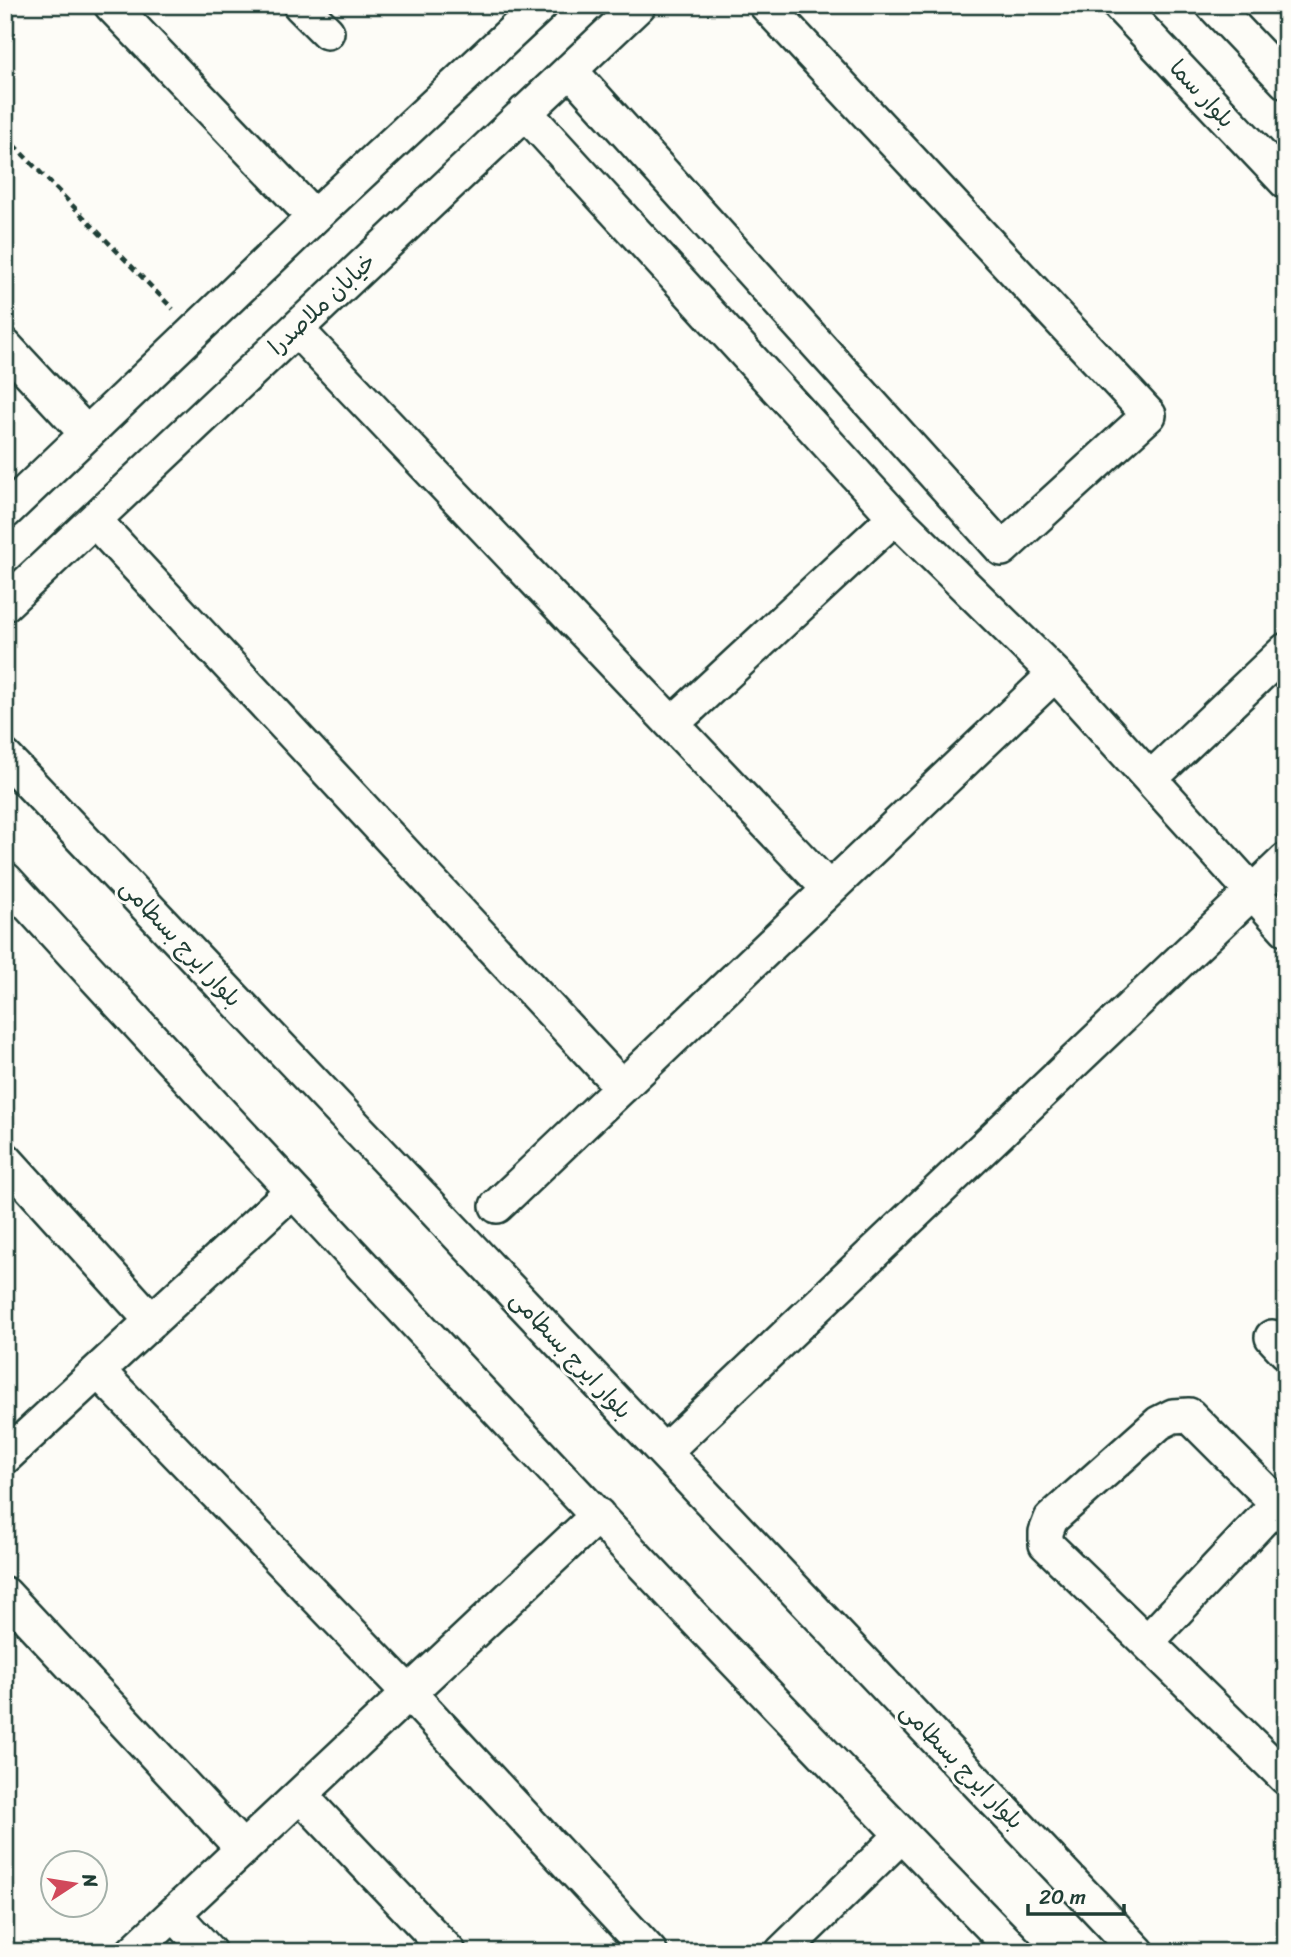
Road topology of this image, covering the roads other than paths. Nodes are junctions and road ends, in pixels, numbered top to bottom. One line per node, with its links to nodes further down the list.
1 (111, 5): 13 (street)
2 (300, 5): 8 (street)
3 (639, 5): 9 (street, خیابان ملاصدرا)
4 (766, 5): 9 (street)
5 (1119, 5): 12 (street, بلوار سما)
6 (1213, 5): 10 (street)
7 (530, 9): 13 (street)
8 (327, 32)
9 (570, 70): 11 (street, خیابان ملاصدرا)
10 (1286, 82)
11 (525, 112): 14 (street, خیابان ملاصدرا); 18 (street)
12 (1286, 182)
13 (314, 217): 16 (street)
14 (296, 329): 19 (street, خیابان ملاصدرا); 23 (street)
15 (5, 346): 16 (street)
16 (87, 434): 17 (street)
17 (5, 512)
18 (895, 517): 22 (street); 23 (street)
19 (94, 520): 20 (street, خیابان ملاصدرا); 31 (street)
20 (5, 604)
21 (1286, 650): 25 (street)
22 (1055, 674): 25 (street); 28 (street)
23 (672, 724): 28 (street)
24 (5, 758): 37 (street, بلوار ایرج بسطامی)
25 (1150, 779): 29 (street)
26 (1286, 860): 29 (street)
27 (5, 879): 33 (street)
28 (829, 889): 31 (street)
29 (1252, 893): 30 (street); 37 (street)
30 (1286, 929)
31 (622, 1087): 34 (street)
32 (5, 1159): 35 (street)
33 (292, 1191): 35 (street); 40 (street)
34 (497, 1206)
35 (152, 1321): 36 (street)
36 (98, 1371): 38 (street); 43 (street)
37 (664, 1452): 55 (street, بلوار ایرج بسطامی)
38 (5, 1457)
39 (1281, 1508): 42 (street); 42 (street)
40 (598, 1515): 43 (street); 46 (street)
41 (5, 1594): 47 (street)
42 (1147, 1642): 44 (street)
43 (408, 1693): 45 (street); 52 (street)
44 (1286, 1778)
45 (300, 1795): 47 (street); 51 (street)
46 (902, 1835): 53 (street); 54 (street)
47 (243, 1849): 48 (street)
48 (173, 1914): 49 (street); 50 (street)
49 (133, 1952)
50 (209, 1952)
51 (449, 1952)
52 (650, 1952)
53 (782, 1952)
54 (1016, 1952)
55 (1138, 1952)

